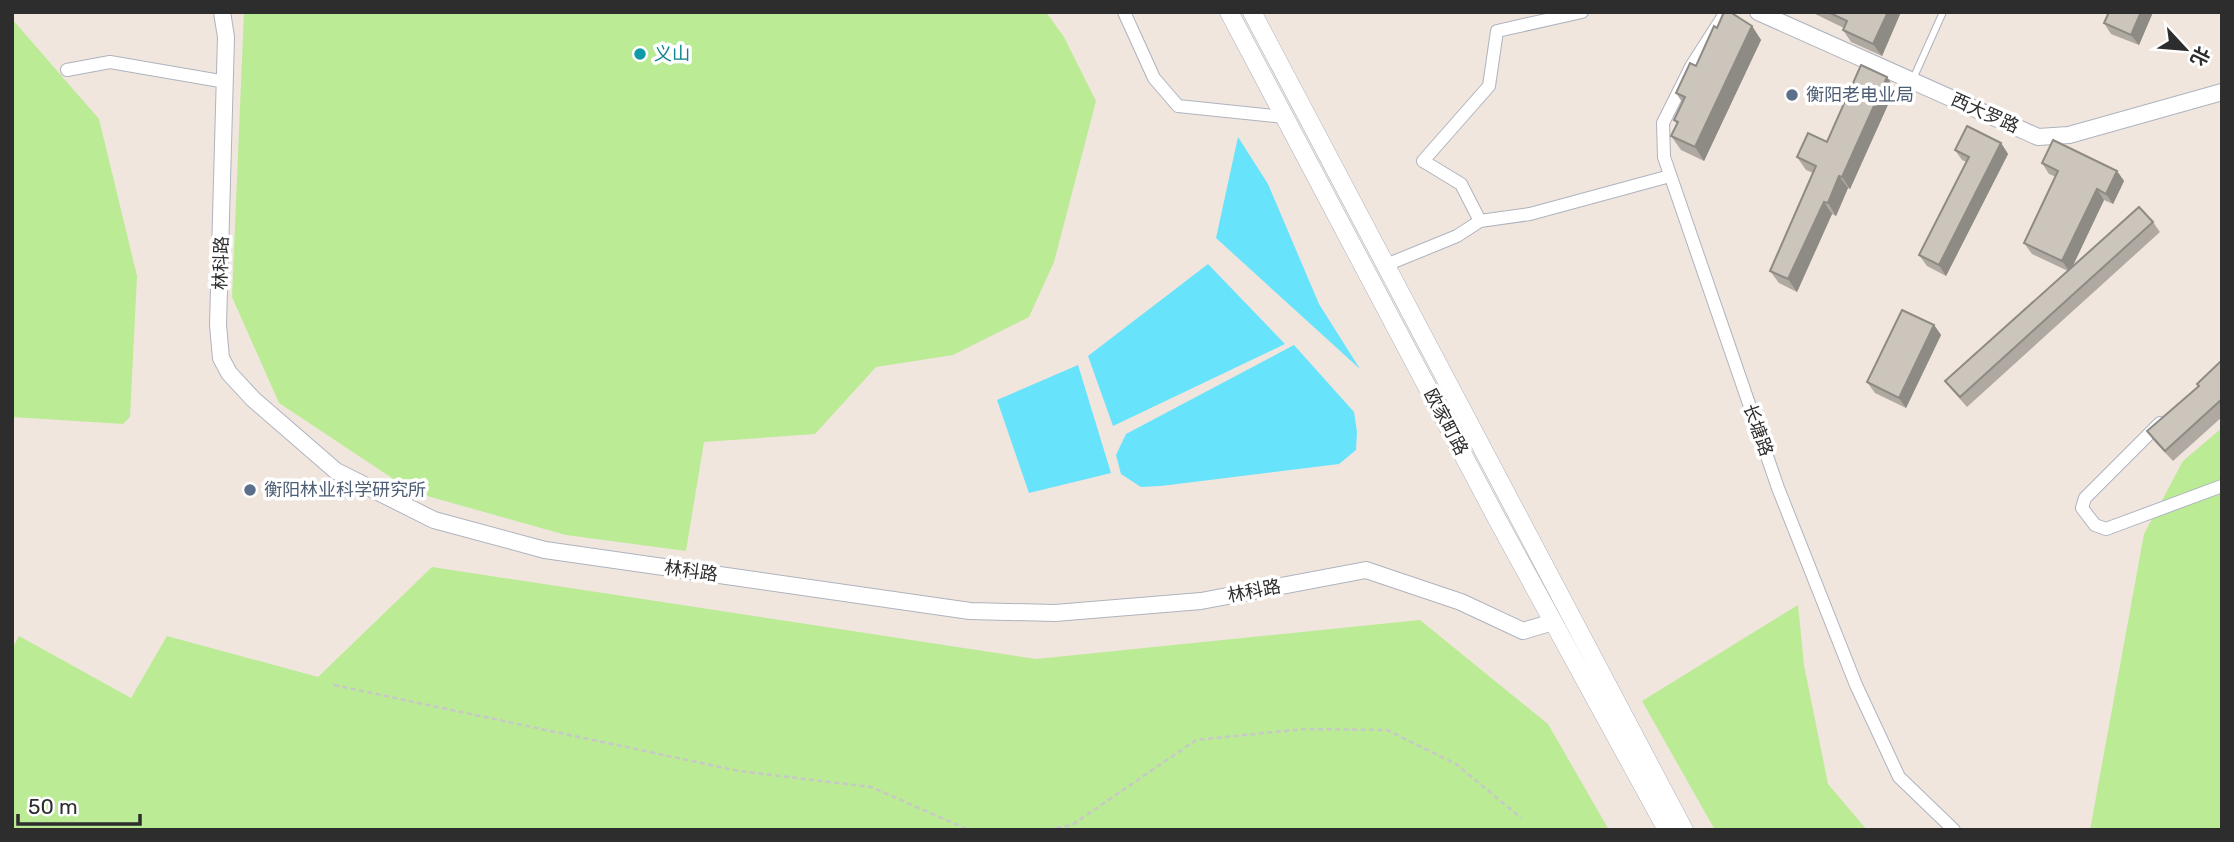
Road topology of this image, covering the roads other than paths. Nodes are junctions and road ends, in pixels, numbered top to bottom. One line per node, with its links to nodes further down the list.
1 (222, 12): 11 (street, 林科路)
2 (1124, 12): 13 (street)
3 (1229, 12): 13 (main road, 欧家町路)
4 (1252, 12): 16 (main road, 欧家町路)
5 (1582, 12): 15 (street)
6 (1726, 12): 14 (street, 长塘路)
7 (1758, 12): 10 (street, 西大罗路)
8 (1943, 12): 10 (lane)
9 (67, 70): 11 (street)
10 (1912, 81): 12 (street, 西大罗路)
11 (226, 82): 19 (street, 林科路)
12 (2222, 92)
13 (1284, 117): 19 (main road, 欧家町路)
14 (1670, 176): 15 (street); 22 (street, 长塘路)
15 (1480, 221): 16 (street)
16 (1386, 265): 21 (main road, 欧家町路)
17 (2171, 413): 18 (street)
18 (2222, 486)
19 (1553, 622): 20 (main road, 欧家町路)
20 (1667, 830)
21 (1684, 830)
22 (1954, 830)

